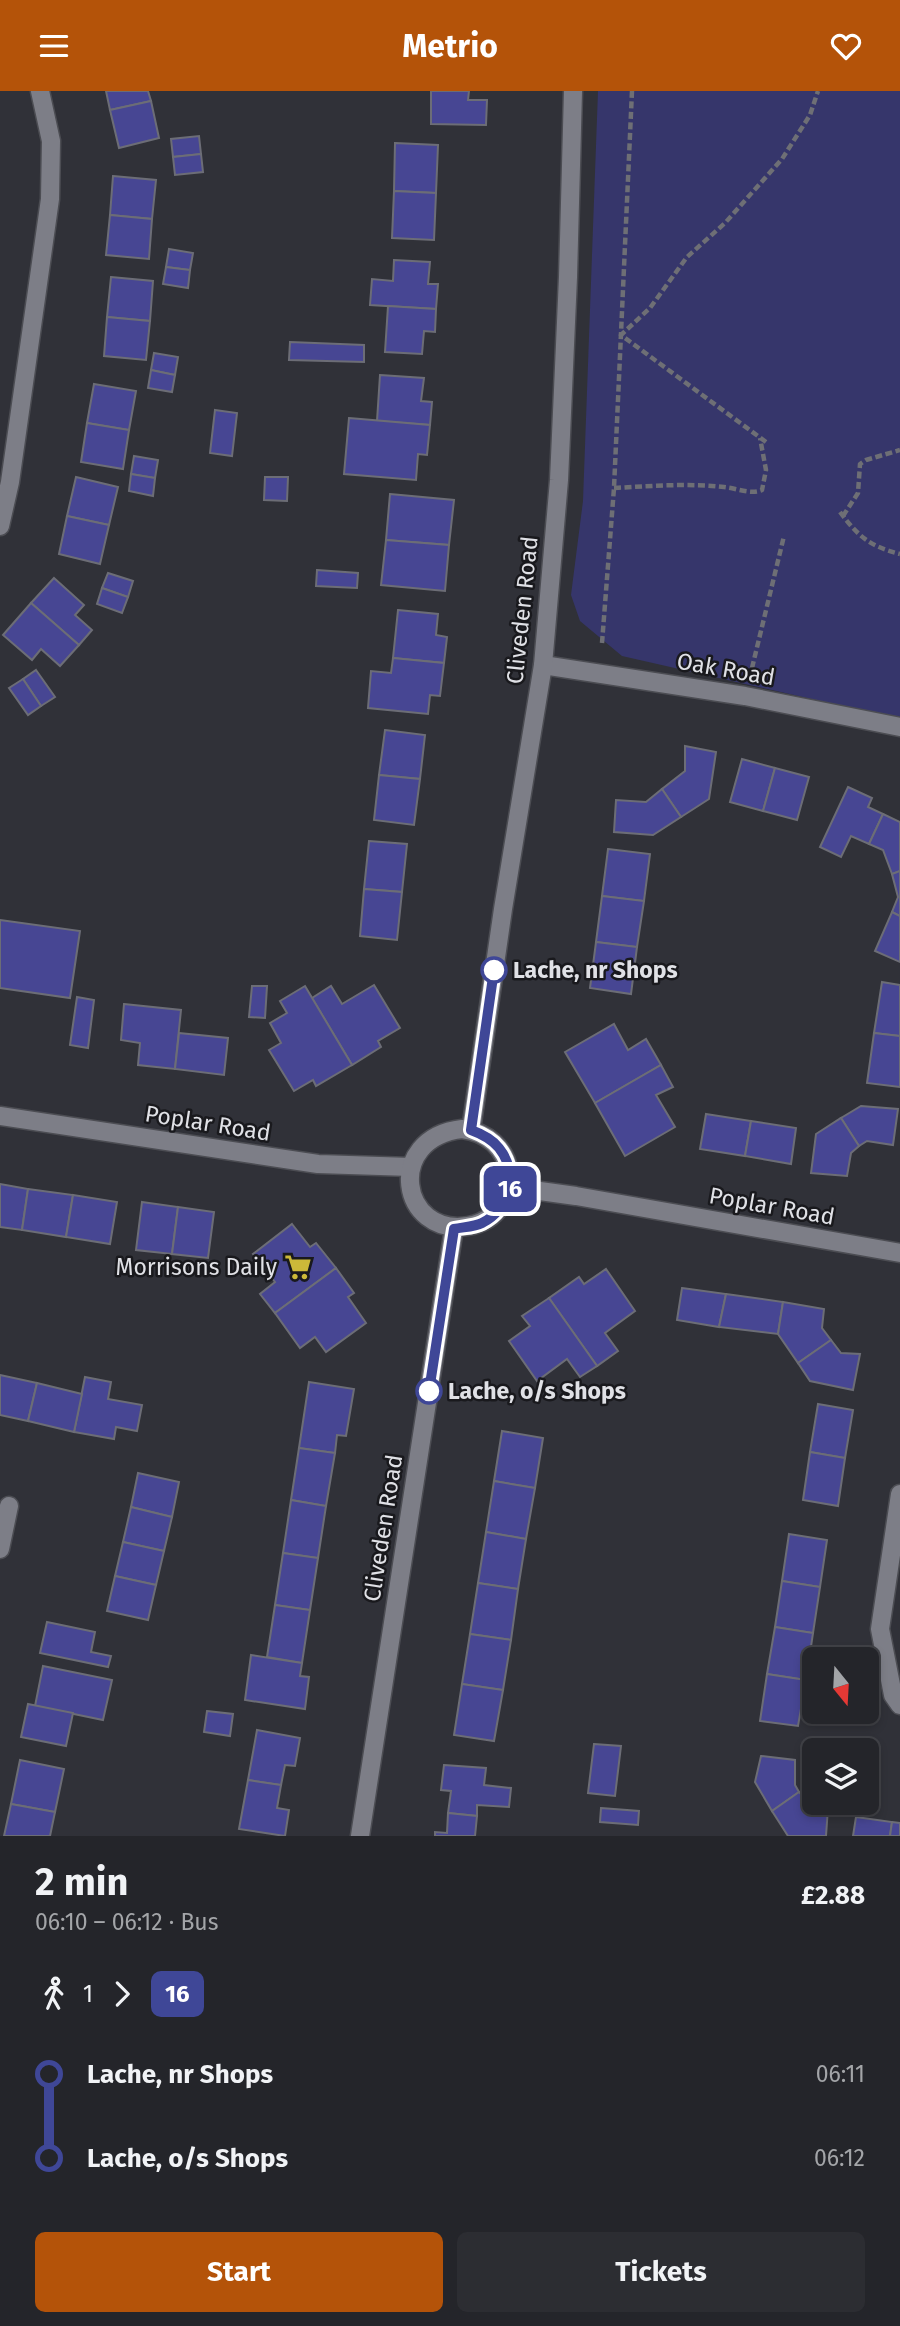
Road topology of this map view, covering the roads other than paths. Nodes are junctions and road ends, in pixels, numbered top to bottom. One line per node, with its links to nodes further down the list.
1 (40, 91): 3 (street)
2 (573, 91): 4 (street, Cliveden Road)
3 (0, 526)
4 (543, 665): 5 (street, Oak Road); 7 (street, Cliveden Road)
5 (900, 727)
6 (0, 1116): 8 (street, Poplar Road)
7 (471, 1130): 8 (street); 9 (street)
8 (411, 1167): 10 (street)
9 (511, 1187): 10 (street); 11 (street, Poplar Road)
10 (454, 1229): 16 (street, Cliveden Road)
11 (900, 1253)
12 (900, 1494): 15 (street)
13 (9, 1506): 14 (street)
14 (0, 1549)
15 (900, 1705)
16 (360, 1836)

